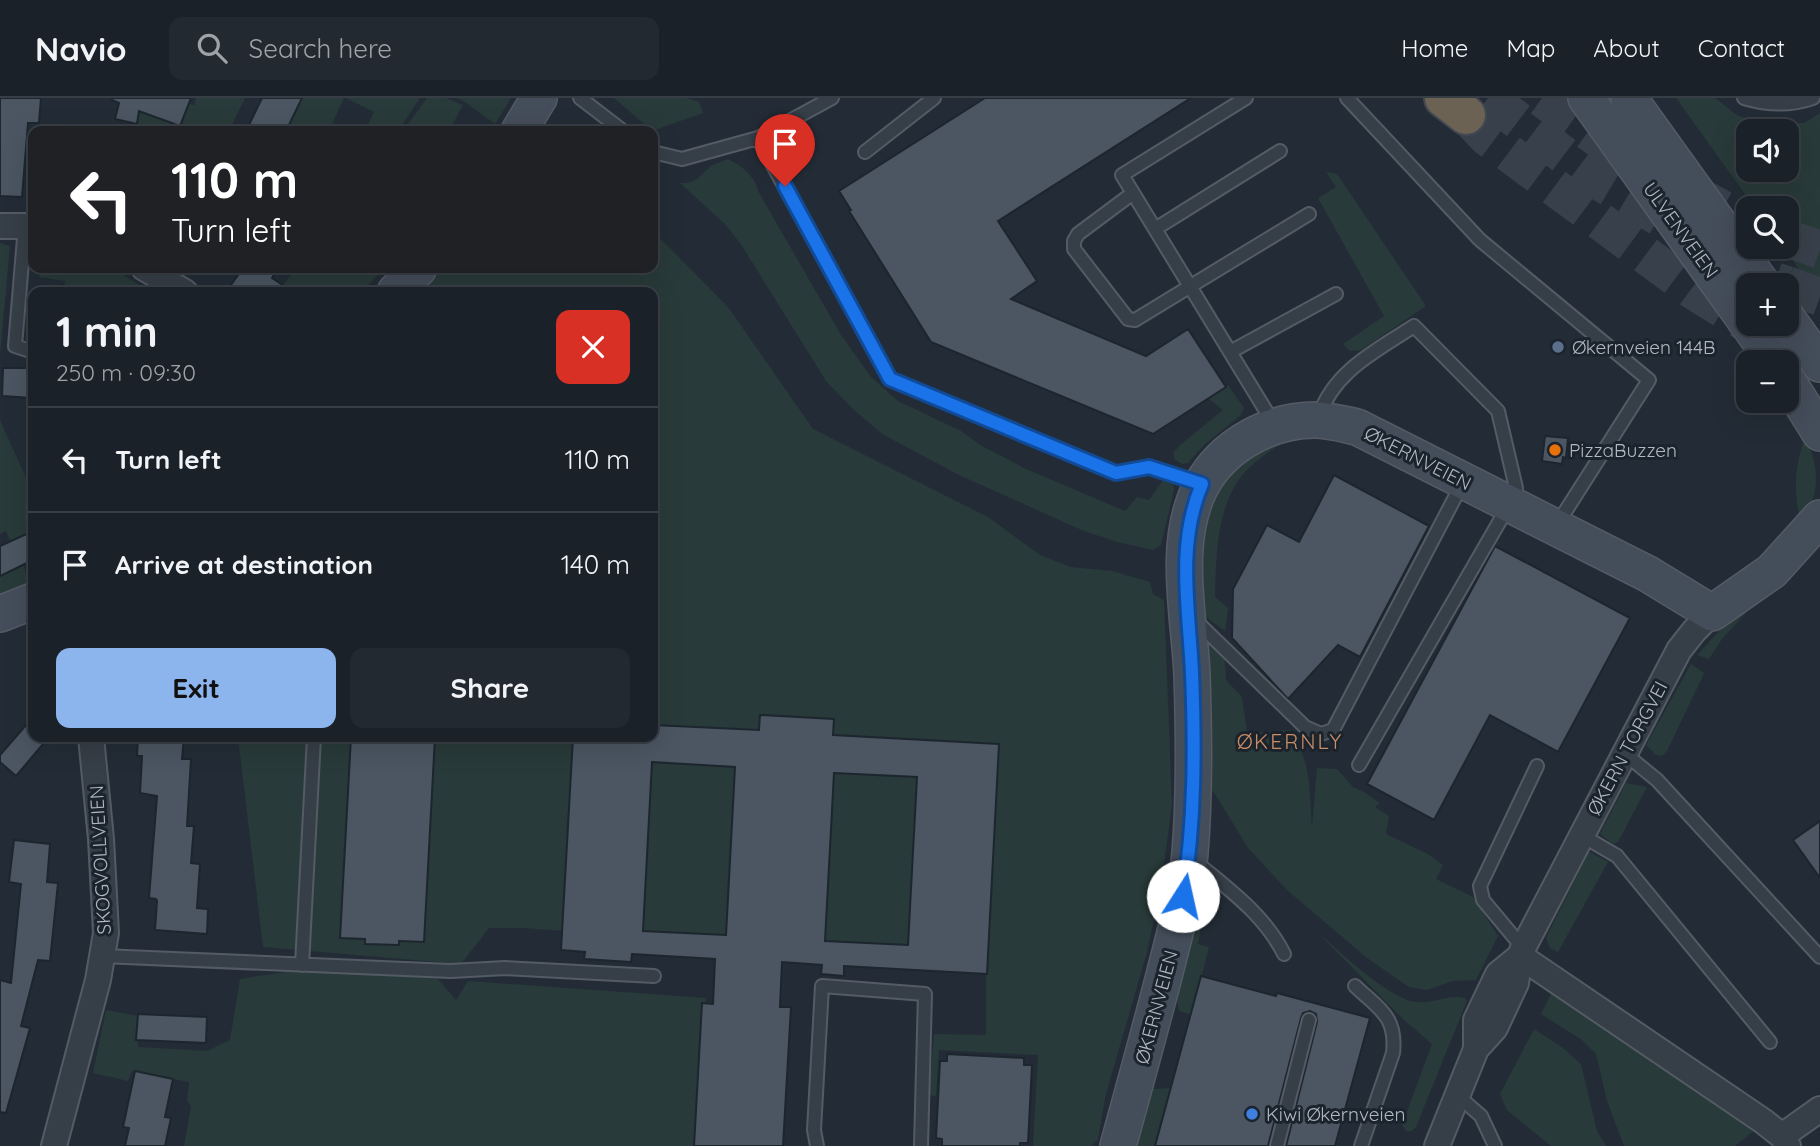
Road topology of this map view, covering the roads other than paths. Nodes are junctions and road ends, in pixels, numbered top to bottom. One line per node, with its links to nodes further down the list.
1 (539, 98): 11 (street)
2 (580, 98): 12 (lane)
3 (832, 98): 13 (lane)
4 (934, 98): 15 (lane)
5 (1247, 98): 17 (lane)
6 (1347, 98): 43 (lane)
7 (1586, 98): 32 (street, ULVENVEIEN)
8 (1629, 98): 25 (street, ULVENVEIEN)
9 (1744, 98): 10 (lane)
10 (1812, 98)
11 (522, 126)
12 (616, 126)
13 (758, 138): 16 (lane); 40 (lane)
14 (1280, 151): 21 (lane)
15 (865, 152)
16 (658, 153)
17 (1133, 193): 21 (lane); 28 (lane)
18 (1309, 214): 28 (lane)
19 (0, 226): 20 (street)
20 (28, 226)
21 (1155, 229): 28 (lane)
22 (28, 235): 31 (lane)
23 (153, 273): 26 (street)
24 (414, 273): 27 (street)
25 (1754, 273)
26 (176, 287)
27 (400, 287)
28 (1191, 288): 33 (lane)
29 (1336, 294): 33 (lane)
30 (1799, 335): 34 (street)
31 (28, 350)
32 (1766, 350)
33 (1230, 352): 37 (lane)
34 (1820, 364)
35 (1799, 399): 38 (street)
36 (1318, 420): 37 (street, ØKERNVEIEN); 39 (street, ØKERNVEIEN); 41 (lane)
37 (1275, 426): 40 (street, ØKERNVEIEN)
38 (1820, 433)
39 (1464, 481): 41 (street, ØKERNVEIEN); 49 (lane)
40 (1202, 484): 49 (street, ØKERNVEIEN)
41 (1510, 505): 43 (street, ØKERNVEIEN); 53 (lane)
42 (1820, 518): 45 (street, ØKERN TORGVEI)
43 (1555, 527): 47 (street, ØKERNVEIEN)
44 (1820, 553): 45 (street, ØKERN TORGVEI)
45 (1772, 571): 47 (street, ØKERN TORGVEI)
46 (28, 603): 48 (street)
47 (1712, 613): 52 (street, ØKERN TORGVEI)
48 (0, 614)
49 (1188, 614): 56 (street, ØKERNVEIEN)
50 (92, 742): 59 (street, SKOGVOLLVEIEN)
51 (314, 742): 61 (lane)
52 (1624, 753): 55 (street, ØKERN TORGVEI); 60 (lane)
53 (1359, 765)
54 (1537, 766): 57 (lane)
55 (1581, 835): 57 (street, ØKERN TORGVEI); 65 (lane)
56 (1190, 856): 58 (lane); 73 (street, ØKERNVEIEN)
57 (1522, 952): 66 (street, ØKERN TORGVEI); 68 (street)
58 (1284, 954)
59 (102, 956): 61 (lane); 70 (street, SKOGVOLLVEIEN)
60 (1820, 957)
61 (302, 965): 62 (lane)
62 (654, 976)
63 (1355, 986): 69 (lane)
64 (1310, 1020): 74 (lane)
65 (1770, 1042)
66 (1457, 1095): 75 (street, ØKERN TORGVEI); 76 (lane)
67 (1820, 1109): 68 (street)
68 (1781, 1137)
69 (1365, 1145)
70 (54, 1146)
71 (817, 1146): 72 (lane)
72 (921, 1146)
73 (1118, 1146)
74 (1277, 1146)
75 (1437, 1146)
76 (1495, 1146)

